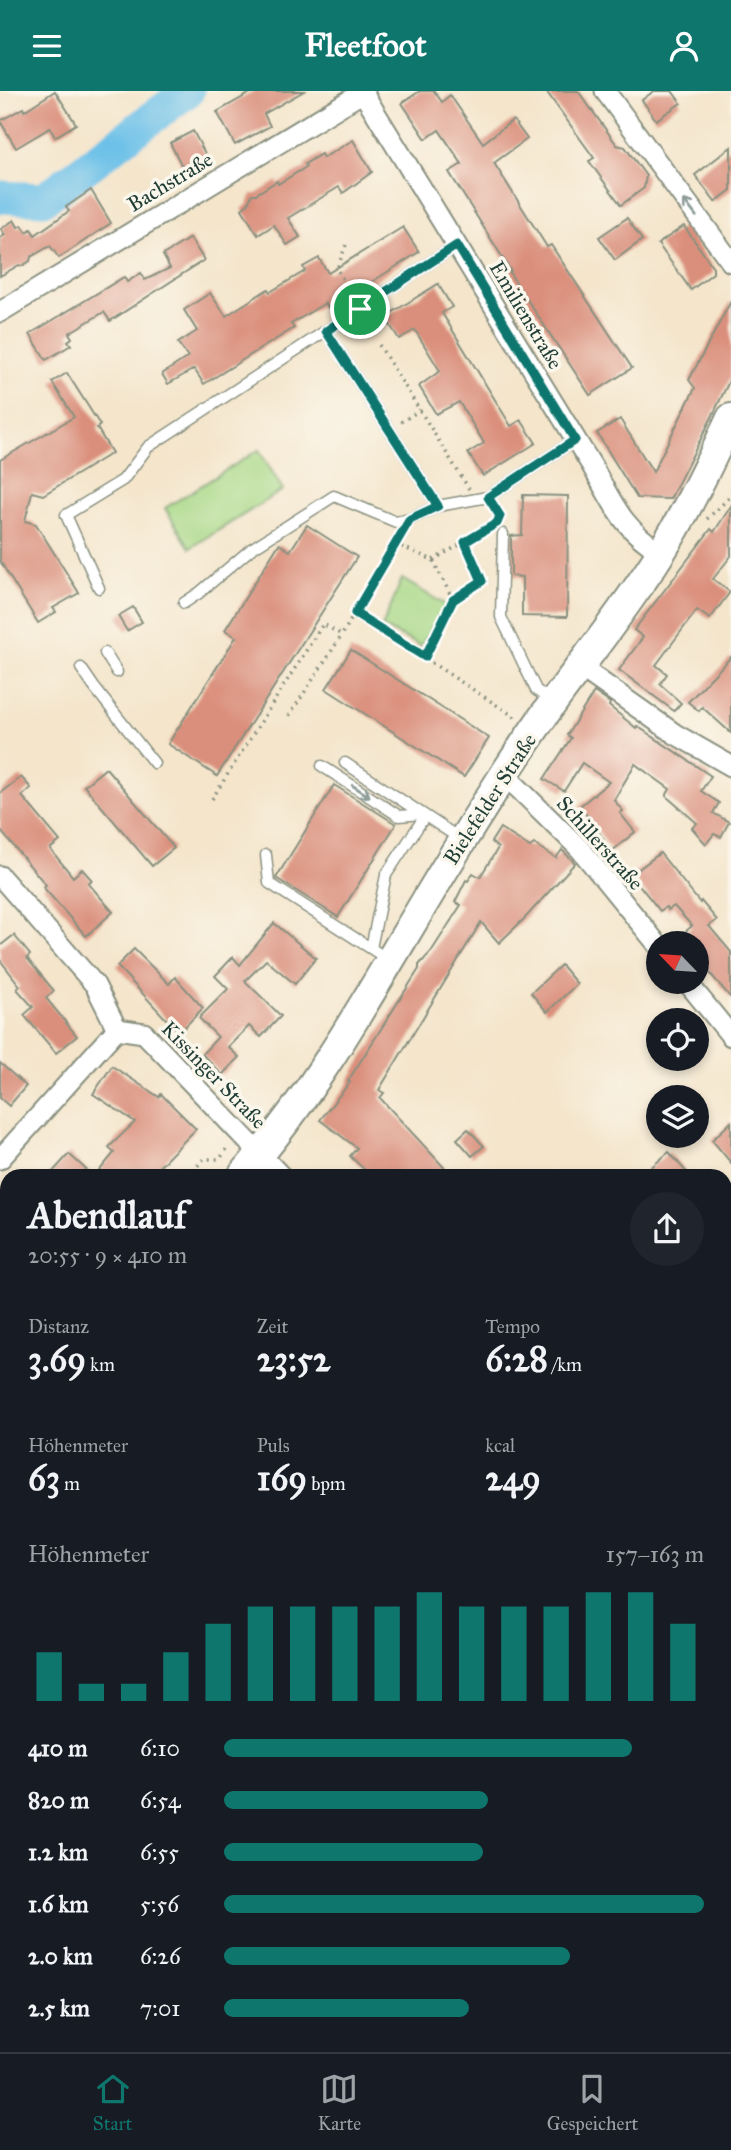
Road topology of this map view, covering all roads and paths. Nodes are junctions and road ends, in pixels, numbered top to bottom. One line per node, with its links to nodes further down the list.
1 (605, 91): 5 (street, one-way to 1)
2 (363, 92): 4 (street, Emilienstraße); 7 (street, Bachstraße)
3 (346, 245): 6 (path)
4 (457, 245): 6 (lane); 13 (street, Emilienstraße)
5 (731, 262)
6 (360, 309): 8 (lane)
7 (0, 312)
8 (326, 331): 12 (lane); 27 (lane)
9 (379, 345): 10 (path)
10 (420, 410): 12 (path); 16 (path)
11 (731, 418): 23 (main road, Bielefelder Straße)
12 (389, 429): 17 (lane)
13 (575, 440): 15 (lane); 23 (street, Emilienstraße)
14 (731, 496): 18 (path)
15 (488, 497): 16 (lane); 21 (path)
16 (476, 499): 17 (lane)
17 (438, 506): 19 (lane)
18 (716, 510)
19 (410, 519): 22 (path); 29 (lane)
20 (503, 534): 26 (lane)
21 (465, 542): 24 (path); 25 (path)
22 (395, 544): 24 (path); 30 (path)
23 (661, 552): 34 (main road, Bielefelder Straße)
24 (433, 560): 28 (path)
25 (482, 581): 26 (path); 28 (path)
26 (502, 581): 37 (lane)
27 (99, 588)
28 (453, 600): 33 (path)
29 (184, 603)
30 (355, 613): 31 (path); 33 (path)
31 (342, 635): 39 (path); 45 (path)
32 (105, 653): 36 (lane)
33 (425, 657): 38 (path)
34 (580, 667): 37 (main road, Bielefelder Straße); 43 (street)
35 (81, 668): 40 (lane)
36 (117, 672)
37 (553, 703): 44 (main road, Bielefelder Straße)
38 (511, 715)
39 (289, 716)
40 (154, 763)
41 (345, 763): 46 (lane)
42 (322, 766): 46 (lane, one-way to 46)
43 (731, 766)
44 (505, 775): 47 (main road, Bielefelder Straße); 50 (street, Schillerstraße)
45 (212, 799)
46 (424, 815): 47 (lane); 51 (lane)
47 (462, 841): 51 (main road, Bielefelder Straße)
48 (266, 855): 51 (lane)
49 (0, 876): 53 (street)
50 (647, 931)
51 (381, 954): 57 (main road, Bielefelder Straße)
52 (697, 994): 54 (street)
53 (117, 1029): 55 (street, Kissinger Straße); 56 (street)
54 (731, 1036)
55 (237, 1131): 57 (street, Kissinger Straße); 58 (path)
56 (0, 1159)
57 (251, 1166)
58 (195, 1169)

